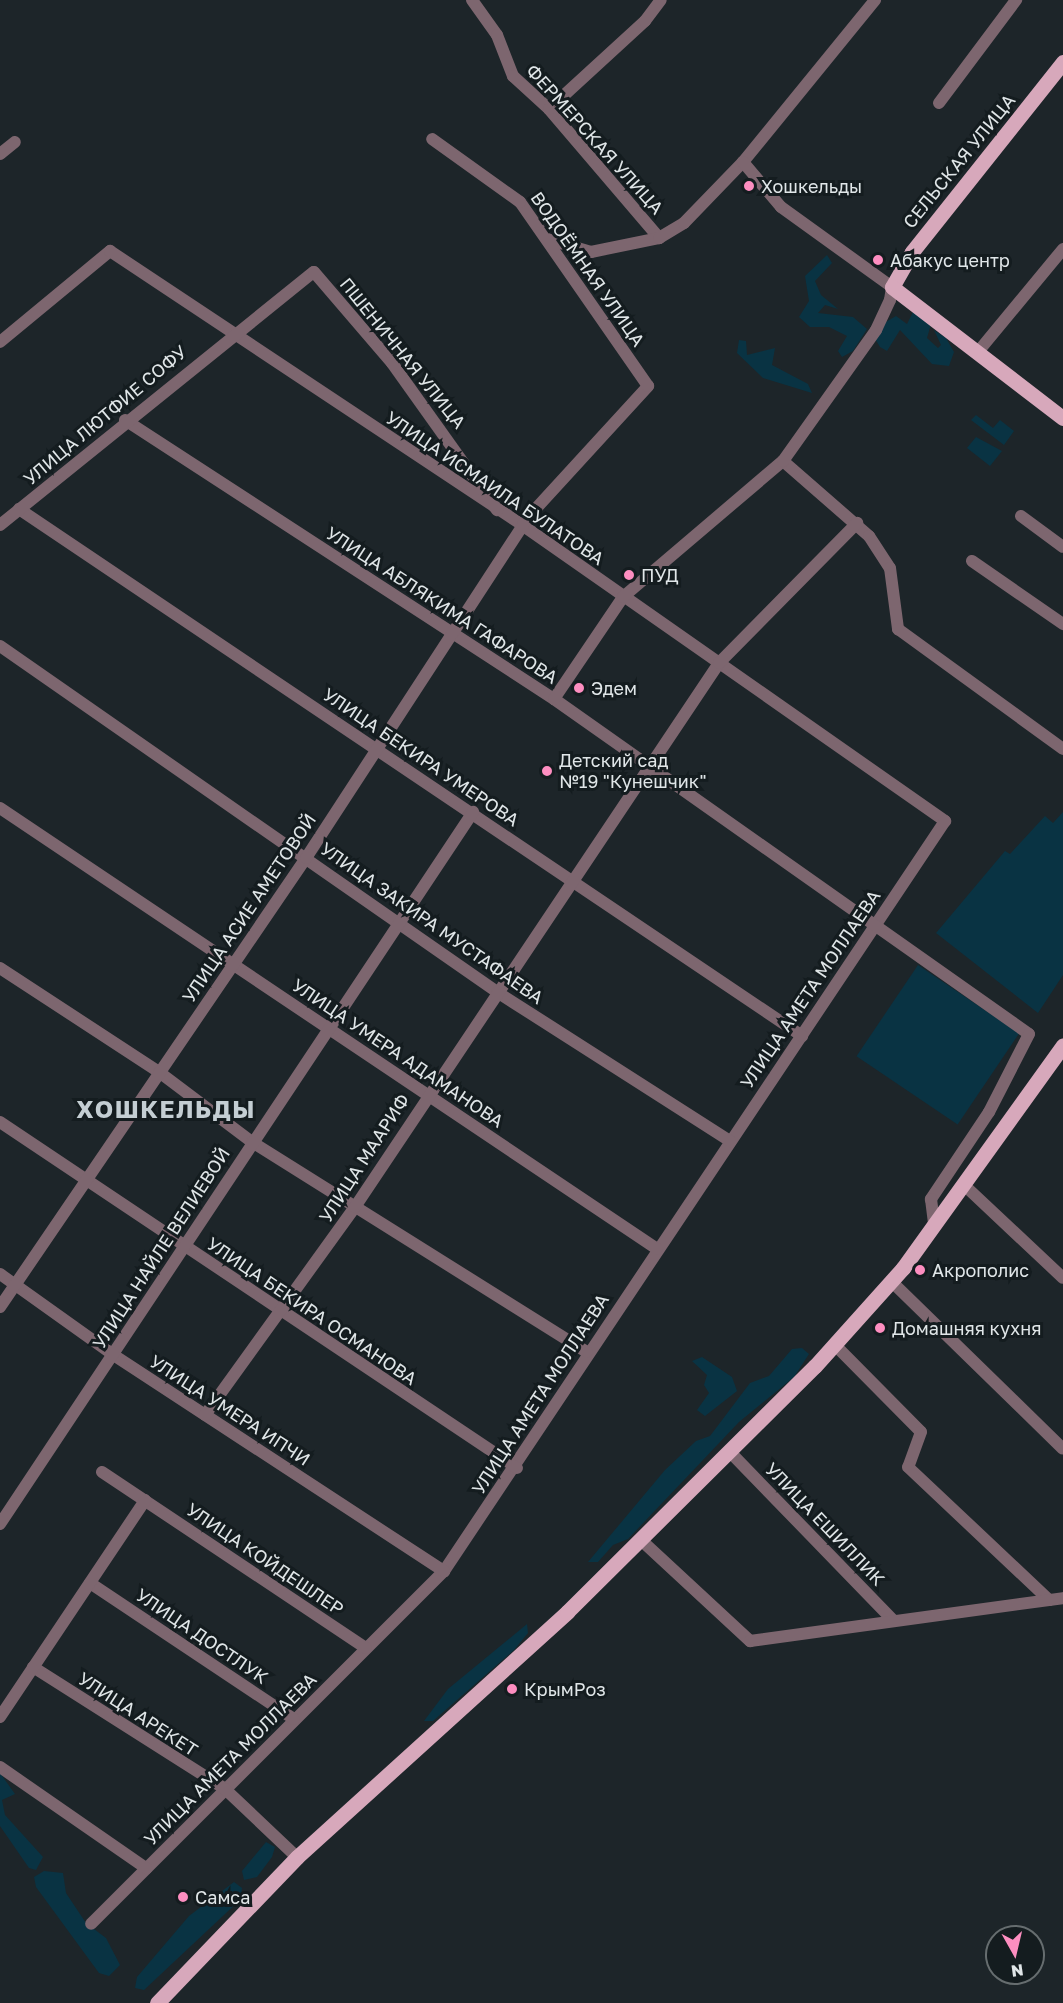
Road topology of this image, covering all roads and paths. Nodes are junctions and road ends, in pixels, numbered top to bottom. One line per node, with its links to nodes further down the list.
1 (472, 0): 7 (street, ФЕРМЕРСКАЯ УЛИЦА)
2 (661, 0): 7 (street)
3 (875, 0): 11 (street)
4 (1016, 0): 6 (street)
5 (1063, 62): 15 (main road, СЕЛЬСКАЯ УЛИЦА)
6 (939, 103)
7 (549, 109): 13 (street, ФЕРМЕРСКАЯ УЛИЦА)
8 (432, 139): 12 (street, ВОДОЁМНАЯ УЛИЦА)
9 (15, 142): 10 (street)
10 (0, 154)
11 (743, 162): 13 (street); 15 (street)
12 (547, 238): 13 (street); 27 (street, ВОДОЁМНАЯ УЛИЦА)
13 (659, 238)
14 (1063, 249): 18 (street)
15 (892, 288): 18 (main road); 21 (street)
16 (233, 333): 17 (street, УЛИЦА ИСМАИЛА БУЛАТОВА); 20 (street, УЛИЦА ЛЮТФИЕ СОФУ); 23 (street, УЛИЦА ИСМАИЛА БУЛАТОВА); 23 (street, ПШЕНИЧНАЯ УЛИЦА)
17 (0, 342)
18 (977, 353): 19 (main road)
19 (1063, 418)
20 (125, 420): 22 (street, УЛИЦА ЛЮТФИЕ СОФУ); 32 (street, УЛИЦА АБЛЯКИМА ГАФАРОВА)
21 (783, 461): 25 (street); 30 (street)
22 (19, 509): 26 (street, УЛИЦА ЛЮТФИЕ СОФУ); 36 (street, УЛИЦА БЕКИРА УМЕРОВА)
23 (498, 513): 27 (street, УЛИЦА ИСМАИЛА БУЛАТОВА)
24 (1021, 516): 28 (street)
25 (857, 523): 34 (street, УЛИЦА МААРИФ); 37 (street)
26 (0, 525)
27 (525, 527): 30 (street, УЛИЦА ИСМАИЛА БУЛАТОВА); 32 (street, УЛИЦА АСИЕ АМЕТОВОЙ)
28 (1063, 547)
29 (972, 561): 31 (street)
30 (623, 597): 34 (street, УЛИЦА ИСМАИЛА БУЛАТОВА); 35 (street)
31 (1063, 624)
32 (452, 635): 35 (street, УЛИЦА АБЛЯКИМА ГАФАРОВА); 36 (street, УЛИЦА АСИЕ АМЕТОВОЙ)
33 (0, 646): 42 (street, УЛИЦА ЗАКИРА МУСТАФАЕВА)
34 (719, 663): 38 (street, УЛИЦА МААРИФ); 41 (street, УЛИЦА ИСМАИЛА БУЛАТОВА)
35 (554, 699): 38 (street, УЛИЦА АБЛЯКИМА ГАФАРОВА)
36 (375, 748): 40 (street, УЛИЦА БЕКИРА УМЕРОВА); 42 (street, УЛИЦА АСИЕ АМЕТОВОЙ)
37 (1063, 749)
38 (646, 766): 43 (street, УЛИЦА МААРИФ); 45 (street, УЛИЦА АБЛЯКИМА ГАФАРОВА)
39 (0, 808): 46 (street, УЛИЦА УМЕРА АДАМАНОВА)
40 (473, 812): 43 (street, УЛИЦА БЕКИРА УМЕРОВА); 44 (street, УЛИЦА НАЙЛЕ ВЕЛИЕВОЙ)
41 (945, 821): 45 (street, УЛИЦА АМЕТА МОЛЛАЕВА)
42 (306, 858): 44 (street, УЛИЦА ЗАКИРА МУСТАФАЕВА); 46 (street, УЛИЦА АСИЕ АМЕТОВОЙ)
43 (569, 879): 48 (street, УЛИЦА МААРИФ); 50 (street, УЛИЦА БЕКИРА УМЕРОВА)
44 (398, 923): 48 (street, УЛИЦА ЗАКИРА МУСТАФАЕВА); 49 (street, УЛИЦА НАЙЛЕ ВЕЛИЕВОЙ)
45 (875, 923): 50 (street, УЛИЦА АМЕТА МОЛЛАЕВА); 60 (street, УЛИЦА АБЛЯКИМА ГАФАРОВА)
46 (235, 962): 49 (street, УЛИЦА УМЕРА АДАМАНОВА); 52 (street, УЛИЦА АСИЕ АМЕТОВОЙ)
47 (0, 968): 52 (street)
48 (497, 992): 53 (street, УЛИЦА МААРИФ); 55 (street, УЛИЦА ЗАКИРА МУСТАФАЕВА)
49 (327, 1032): 53 (street, УЛИЦА УМЕРА АДАМАНОВА); 56 (street, УЛИЦА НАЙЛЕ ВЕЛИЕВОЙ)
50 (802, 1036): 55 (street, УЛИЦА АМЕТА МОЛЛАЕВА)
51 (1063, 1045): 58 (main road)
52 (159, 1072): 56 (street); 57 (street, УЛИЦА АСИЕ АМЕТОВОЙ)
53 (427, 1094): 59 (street, УЛИЦА МААРИФ); 62 (street, УЛИЦА УМЕРА АДАМАНОВА)
54 (0, 1122): 57 (street, УЛИЦА БЕКИРА ОСМАНОВА)
55 (730, 1141): 62 (street, УЛИЦА АМЕТА МОЛЛАЕВА)
56 (252, 1142): 59 (street); 61 (street, УЛИЦА НАЙЛЕ ВЕЛИЕВОЙ)
57 (86, 1180): 61 (street, УЛИЦА БЕКИРА ОСМАНОВА); 66 (street, УЛИЦА АСИЕ АМЕТОВОЙ)
58 (963, 1184): 60 (main road); 64 (street)
59 (355, 1207): 68 (street, УЛИЦА МААРИФ); 70 (street)
60 (934, 1223): 65 (main road)
61 (184, 1247): 68 (street, УЛИЦА БЕКИРА ОСМАНОВА); 71 (street, УЛИЦА НАЙЛЕ ВЕЛИЕВОЙ)
62 (657, 1249): 70 (street, УЛИЦА АМЕТА МОЛЛАЕВА)
63 (0, 1274): 66 (street, УЛИЦА УМЕРА ИПЧИ)
64 (1063, 1278)
65 (891, 1281): 69 (main road); 73 (street)
66 (15, 1283): 67 (street, УЛИЦА АСИЕ АМЕТОВОЙ); 71 (street, УЛИЦА УМЕРА ИПЧИ)
67 (0, 1307)
68 (280, 1313): 72 (street, УЛИЦА МААРИФ); 75 (street, УЛИЦА БЕКИРА ОСМАНОВА)
69 (835, 1345): 74 (main road); 83 (street)
70 (587, 1352): 75 (street, УЛИЦА АМЕТА МОЛЛАЕВА)
71 (112, 1354): 72 (street, УЛИЦА УМЕРА ИПЧИ); 78 (street, УЛИЦА НАЙЛЕ ВЕЛИЕВОЙ)
72 (205, 1415): 80 (street, УЛИЦА УМЕРА ИПЧИ)
73 (1063, 1449)
74 (730, 1452): 79 (main road); 84 (street, УЛИЦА ЕШИЛЛИК)
75 (517, 1468): 80 (street, УЛИЦА АМЕТА МОЛЛАЕВА)
76 (102, 1472): 77 (street, УЛИЦА КОЙДЕШЛЕР)
77 (145, 1500): 81 (street); 85 (street, УЛИЦА КОЙДЕШЛЕР)
78 (0, 1524)
79 (641, 1540): 84 (street); 91 (main road)
80 (444, 1571): 85 (street, УЛИЦА АМЕТА МОЛЛАЕВА)
81 (90, 1582): 86 (street); 88 (street, УЛИЦА ДОСТЛУК)
82 (1063, 1598): 83 (street)
83 (1048, 1600): 84 (street)
84 (894, 1621)
85 (366, 1648): 88 (street, УЛИЦА АМЕТА МОЛЛАЕВА)
86 (33, 1667): 87 (street); 90 (street, УЛИЦА АРЕКЕТ)
87 (0, 1717)
88 (294, 1719): 90 (street, УЛИЦА АМЕТА МОЛЛАЕВА)
89 (0, 1767): 92 (street)
90 (225, 1789): 91 (street, УЛИЦА АРЕКЕТ); 92 (street, УЛИЦА АМЕТА МОЛЛАЕВА)
91 (297, 1857): 94 (main road)
92 (146, 1868): 93 (street, УЛИЦА АМЕТА МОЛЛАЕВА)
93 (91, 1924)
94 (156, 2003)

